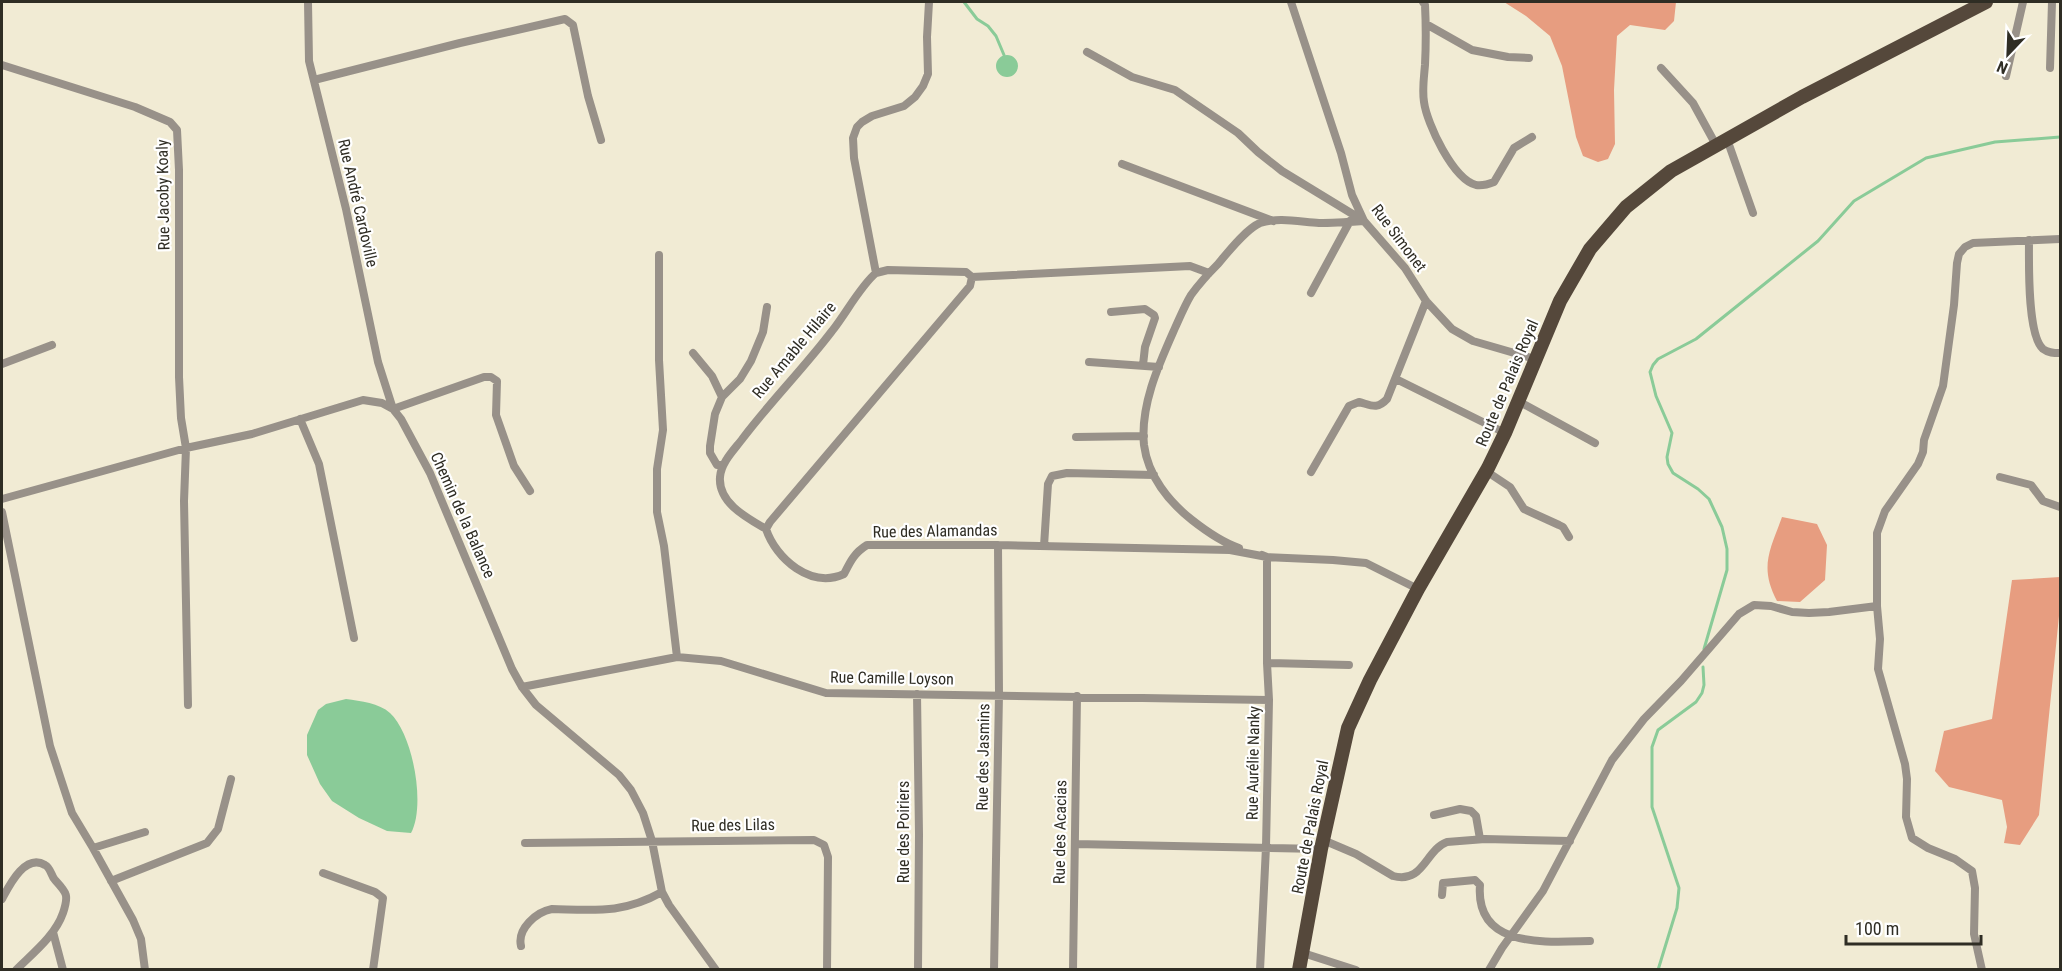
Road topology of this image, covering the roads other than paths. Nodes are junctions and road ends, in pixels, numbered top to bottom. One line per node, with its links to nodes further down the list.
1 (308, 2): 15 (street, Rue André Cardoville)
2 (929, 2): 27 (street)
3 (1291, 2): 22 (street, Rue Simonet)
4 (1423, 2): 8 (street)
5 (1986, 2): 18 (main road, Route de Palais Royal)
6 (2023, 2): 14 (street)
7 (2052, 2): 13 (street)
8 (1426, 24): 10 (street); 16 (street)
9 (1087, 52): 22 (street)
10 (1530, 58)
11 (2, 65): 51 (street, Rue Jacoby Koaly)
12 (1661, 68): 18 (street)
13 (2050, 68)
14 (2006, 76)
15 (314, 80): 17 (street); 45 (street, Rue André Cardoville)
16 (1533, 137)
17 (602, 140)
18 (1721, 142): 20 (street); 37 (main road, Route de Palais Royal)
19 (1122, 164): 21 (street)
20 (1753, 213)
21 (1273, 221): 23 (street); 28 (street)
22 (1364, 221): 23 (street); 31 (street, Rue Simonet)
23 (1350, 222): 30 (street)
24 (2061, 239): 25 (street)
25 (2029, 240): 36 (street); 67 (street)
26 (659, 255): 69 (street)
27 (876, 273): 29 (street); 52 (street, Rue Amable Hilaire)
28 (1209, 273): 29 (street); 41 (street)
29 (971, 282): 61 (street)
30 (1311, 293)
31 (1426, 301): 37 (street, Rue Simonet); 42 (street)
32 (767, 307): 43 (street)
33 (1111, 312): 40 (street)
34 (52, 345): 39 (street)
35 (693, 353): 43 (street)
36 (2061, 353)
37 (1535, 359): 44 (main road, Route de Palais Royal)
38 (1089, 362): 40 (street)
39 (2, 364)
40 (1143, 365): 41 (street)
41 (1159, 367): 48 (street)
42 (1396, 379): 47 (street); 54 (street)
43 (722, 397): 52 (street)
44 (1518, 401): 47 (main road, Route de Palais Royal); 50 (street)
45 (393, 408): 46 (street); 57 (street); 72 (street, Chemin de la Balance)
46 (300, 418): 51 (street); 68 (street)
47 (1505, 433): 53 (main road, Route de Palais Royal)
48 (1144, 436): 49 (street); 55 (street)
49 (1076, 437)
50 (1595, 443)
51 (186, 448): 58 (street); 77 (street)
52 (722, 465): 61 (street)
53 (1486, 471): 62 (street); 66 (main road, Route de Palais Royal)
54 (1311, 472)
55 (1154, 475): 64 (street); 65 (street)
56 (2000, 477): 59 (street)
57 (530, 491)
58 (2, 499)
59 (2061, 507)
60 (2, 512): 88 (street)
61 (766, 528): 63 (street, Rue des Alamandas)
62 (1569, 537)
63 (998, 545): 64 (street, Rue des Alamandas); 74 (street, Rue des Jasmins)
64 (1044, 546): 65 (street, Rue des Alamandas)
65 (1267, 557): 66 (street, Rue des Alamandas); 70 (street, Rue Aurélie Nanky)
66 (1418, 589): 86 (main road, Route de Palais Royal)
67 (1877, 606): 82 (street); 112 (street)
68 (354, 638)
69 (677, 657): 72 (street, Rue Camille Loyson); 73 (street, Rue Camille Loyson)
70 (1267, 663): 71 (street); 76 (street, Rue Aurélie Nanky)
71 (1349, 665)
72 (522, 687): 83 (street, Chemin de la Balance)
73 (917, 694): 74 (street, Rue Camille Loyson); 105 (street, Rue des Poiriers)
74 (999, 694): 75 (street, Rue Camille Loyson); 106 (street, Rue des Jasmins)
75 (1077, 696): 76 (street, Rue Camille Loyson); 85 (street, Rue des Acacias)
76 (1269, 700): 87 (street, Rue Aurélie Nanky)
77 (188, 705)
78 (231, 779): 90 (street)
79 (1434, 815): 81 (street)
80 (145, 832): 88 (street)
81 (1480, 839): 82 (street); 86 (street)
82 (1569, 840): 95 (street)
83 (652, 841): 84 (street, Rue des Lilas); 91 (street, Chemin de la Balance); 104 (street, Rue des Lilas)
84 (525, 843)
85 (1075, 844): 87 (street); 107 (street, Rue des Acacias)
86 (1322, 845): 87 (street); 98 (main road, Route de Palais Royal)
87 (1266, 847): 108 (street, Rue Aurélie Nanky)
88 (93, 848): 90 (street)
89 (323, 873): 102 (street)
90 (111, 881): 101 (street)
91 (662, 892): 97 (street); 103 (street, Chemin de la Balance)
92 (1442, 894): 95 (street)
93 (2, 899): 94 (street)
94 (53, 932): 99 (street); 100 (street)
95 (1510, 936): 96 (street); 111 (street)
96 (1590, 941)
97 (521, 946)
98 (1302, 953): 109 (main road, Route de Palais Royal); 110 (street)
99 (16, 969)
100 (63, 969)
101 (145, 969)
102 (373, 969)
103 (716, 969)
104 (827, 969)
105 (918, 969)
106 (994, 969)
107 (1073, 969)
108 (1260, 969)
109 (1299, 969)
110 (1356, 969)
111 (1490, 969)
112 (1982, 969)

